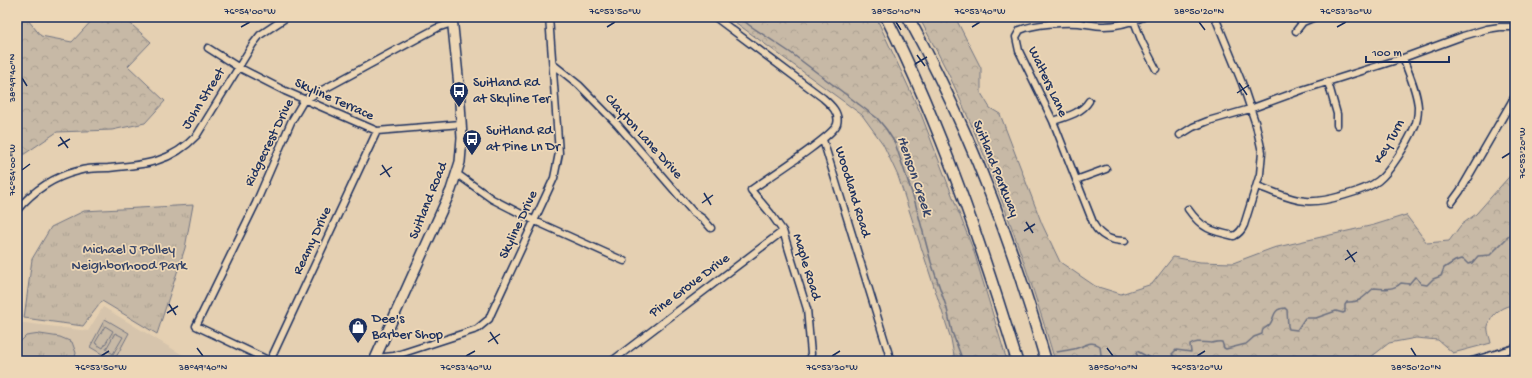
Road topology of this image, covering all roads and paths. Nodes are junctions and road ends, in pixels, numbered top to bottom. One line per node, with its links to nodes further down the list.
1 (287, 17): 16 (street, John Street)
2 (549, 17): 15 (street, Skyline Drive)
3 (715, 17): 28 (street, Woodland Road)
4 (886, 17): 47 (highway)
5 (908, 17): 48 (highway, Suitland Parkway)
6 (1143, 17): 10 (street, Walters Lane)
7 (1215, 17): 22 (street)
8 (1315, 17): 12 (street)
9 (452, 20): 20 (street, Ridgecrest Drive); 24 (main road, Suitland Road)
10 (1134, 21): 17 (street); 23 (street, Walters Lane)
11 (1515, 27): 14 (street)
12 (1296, 31)
13 (208, 48): 16 (street, Skyline Terrace)
14 (1403, 58): 18 (street); 32 (street, Key Turn)
15 (554, 65): 36 (street, Skyline Drive); 37 (street, Clayton Lane Drive)
16 (238, 67): 20 (street, Skyline Terrace); 35 (street, John Street)
17 (1156, 69)
18 (1328, 82): 22 (street); 25 (street)
19 (1515, 96): 33 (street)
20 (304, 100): 26 (street, Skyline Terrace); 43 (street, Ridgecrest Drive)
21 (1090, 101): 23 (street)
22 (1250, 109): 27 (street); 32 (street)
23 (1053, 121): 31 (street, Walters Lane)
24 (461, 124): 26 (street, Skyline Terrace); 30 (main road, Suitland Road)
25 (1337, 125)
26 (377, 132): 43 (street, Reamy Drive)
27 (1180, 135)
28 (823, 140): 38 (street, Maple Road); 46 (street, Woodland Road)
29 (1106, 169): 31 (street)
30 (457, 174): 36 (street); 42 (main road, Suitland Road)
31 (1076, 180): 39 (street, Walters Lane)
32 (1257, 186): 34 (street)
33 (1452, 202)
34 (1188, 209)
35 (17, 210)
36 (534, 221): 40 (street); 42 (street, Skyline Drive)
37 (711, 228)
38 (783, 231): 44 (street, Pine Grove Drive); 45 (street, Maple Road)
39 (1125, 241)
40 (624, 261)
41 (1515, 348): 49 (street)
42 (374, 360)
43 (270, 361)
44 (612, 361)
45 (808, 361)
46 (891, 361)
47 (1017, 361)
48 (1046, 361)
49 (1472, 361)

